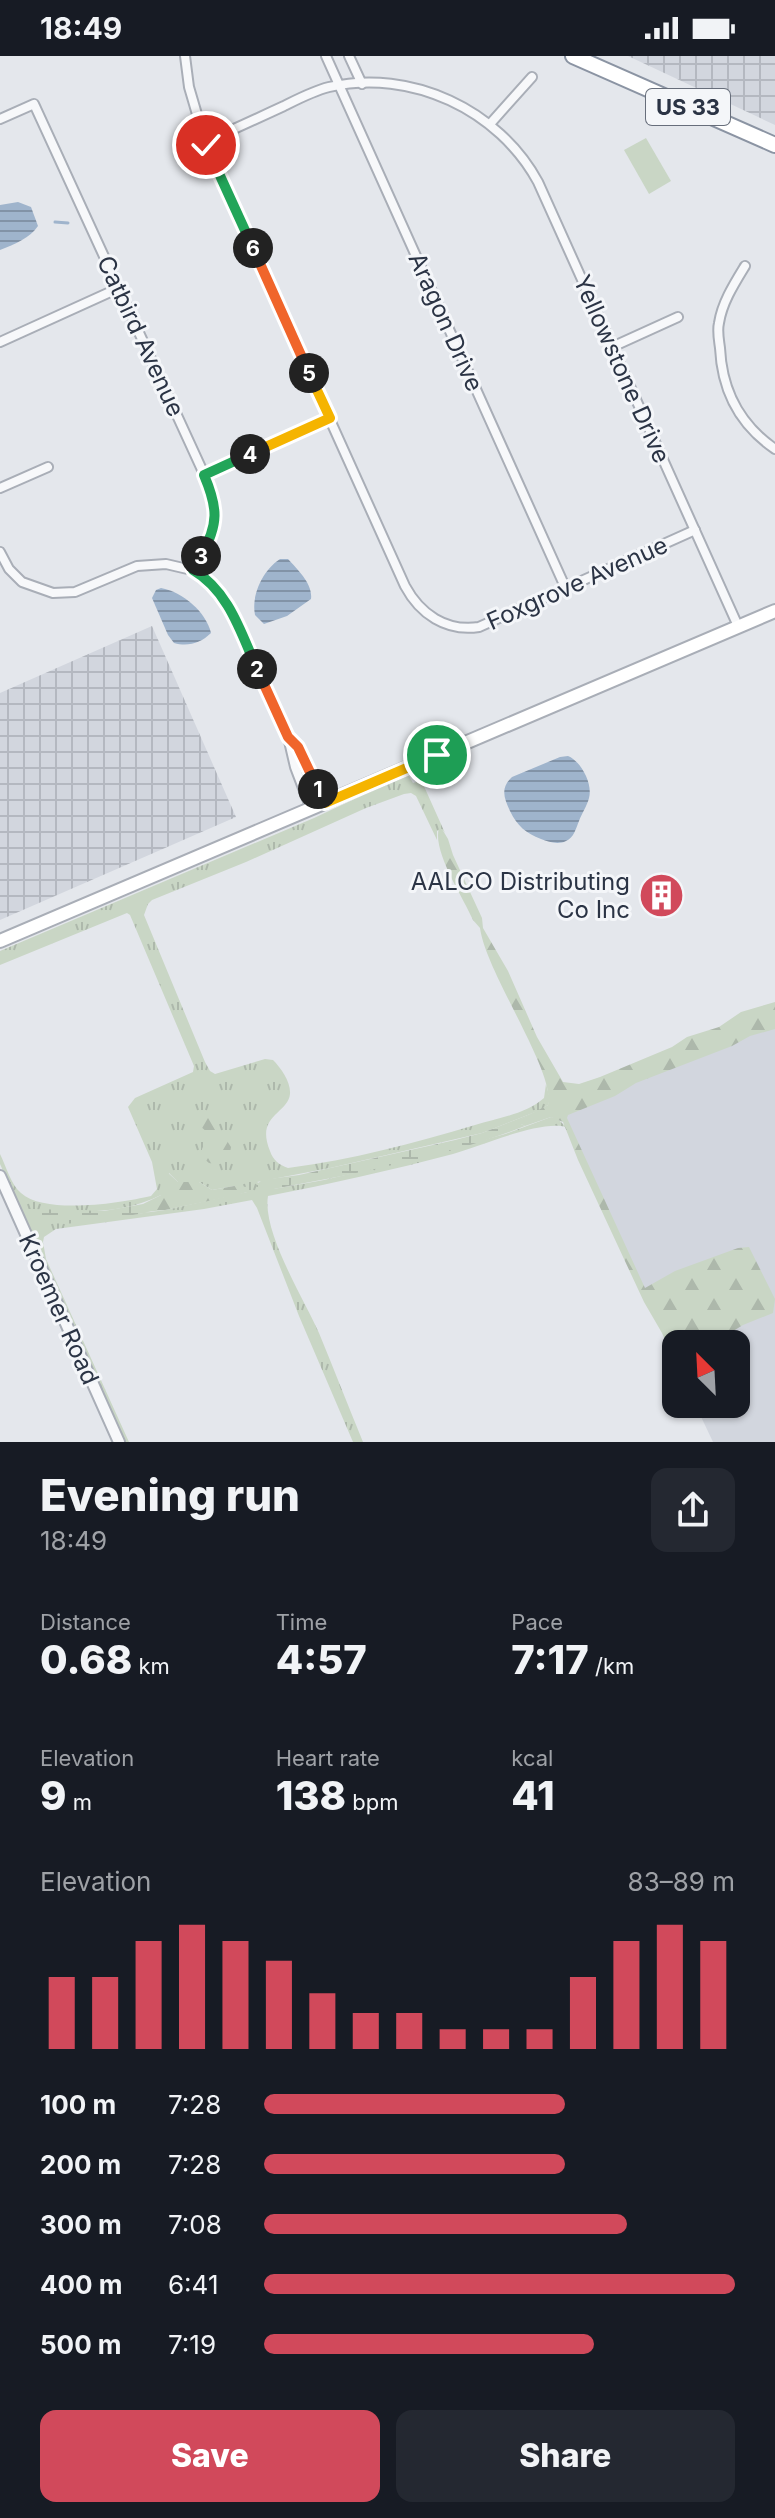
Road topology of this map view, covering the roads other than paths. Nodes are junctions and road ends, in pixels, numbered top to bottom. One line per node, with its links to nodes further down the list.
1 (185, 56): 11 (street)
2 (326, 56): 8 (street, Aragon Drive)
3 (349, 56): 7 (street)
4 (573, 56): 5 (highway, US 33)
5 (605, 63): 12 (highway, US 33)
6 (532, 77): 10 (street)
7 (362, 84): 8 (street, Yellowstone Drive); 10 (street, Yellowstone Drive)
8 (339, 86): 11 (street, Yellowstone Drive); 26 (street, Aragon Drive)
9 (0, 119): 14 (street, Catbird Avenue)
10 (490, 124): 17 (street, Yellowstone Drive)
11 (205, 142): 18 (street)
12 (775, 145)
13 (745, 266): 19 (street)
14 (119, 288): 16 (street); 21 (street, Catbird Avenue)
15 (678, 317): 17 (street)
16 (0, 342)
17 (612, 347): 23 (street, Yellowstone Drive)
18 (330, 418): 21 (street); 26 (street, Foxgrove Avenue)
19 (775, 449)
20 (48, 467): 22 (street)
21 (204, 475): 25 (street, Catbird Avenue)
22 (0, 488)
23 (695, 530): 26 (street, Foxgrove Avenue); 28 (street, Yellowstone Drive)
24 (0, 552): 25 (street)
25 (193, 570): 29 (street)
26 (566, 589)
27 (775, 611): 28 (main road)
28 (738, 626): 30 (main road)
29 (288, 737): 30 (street); 31 (street)
30 (325, 803): 31 (main road)
31 (311, 809): 32 (main road)
32 (0, 941)
33 (0, 1176): 34 (street, Kroemer Road)
34 (119, 1442)

